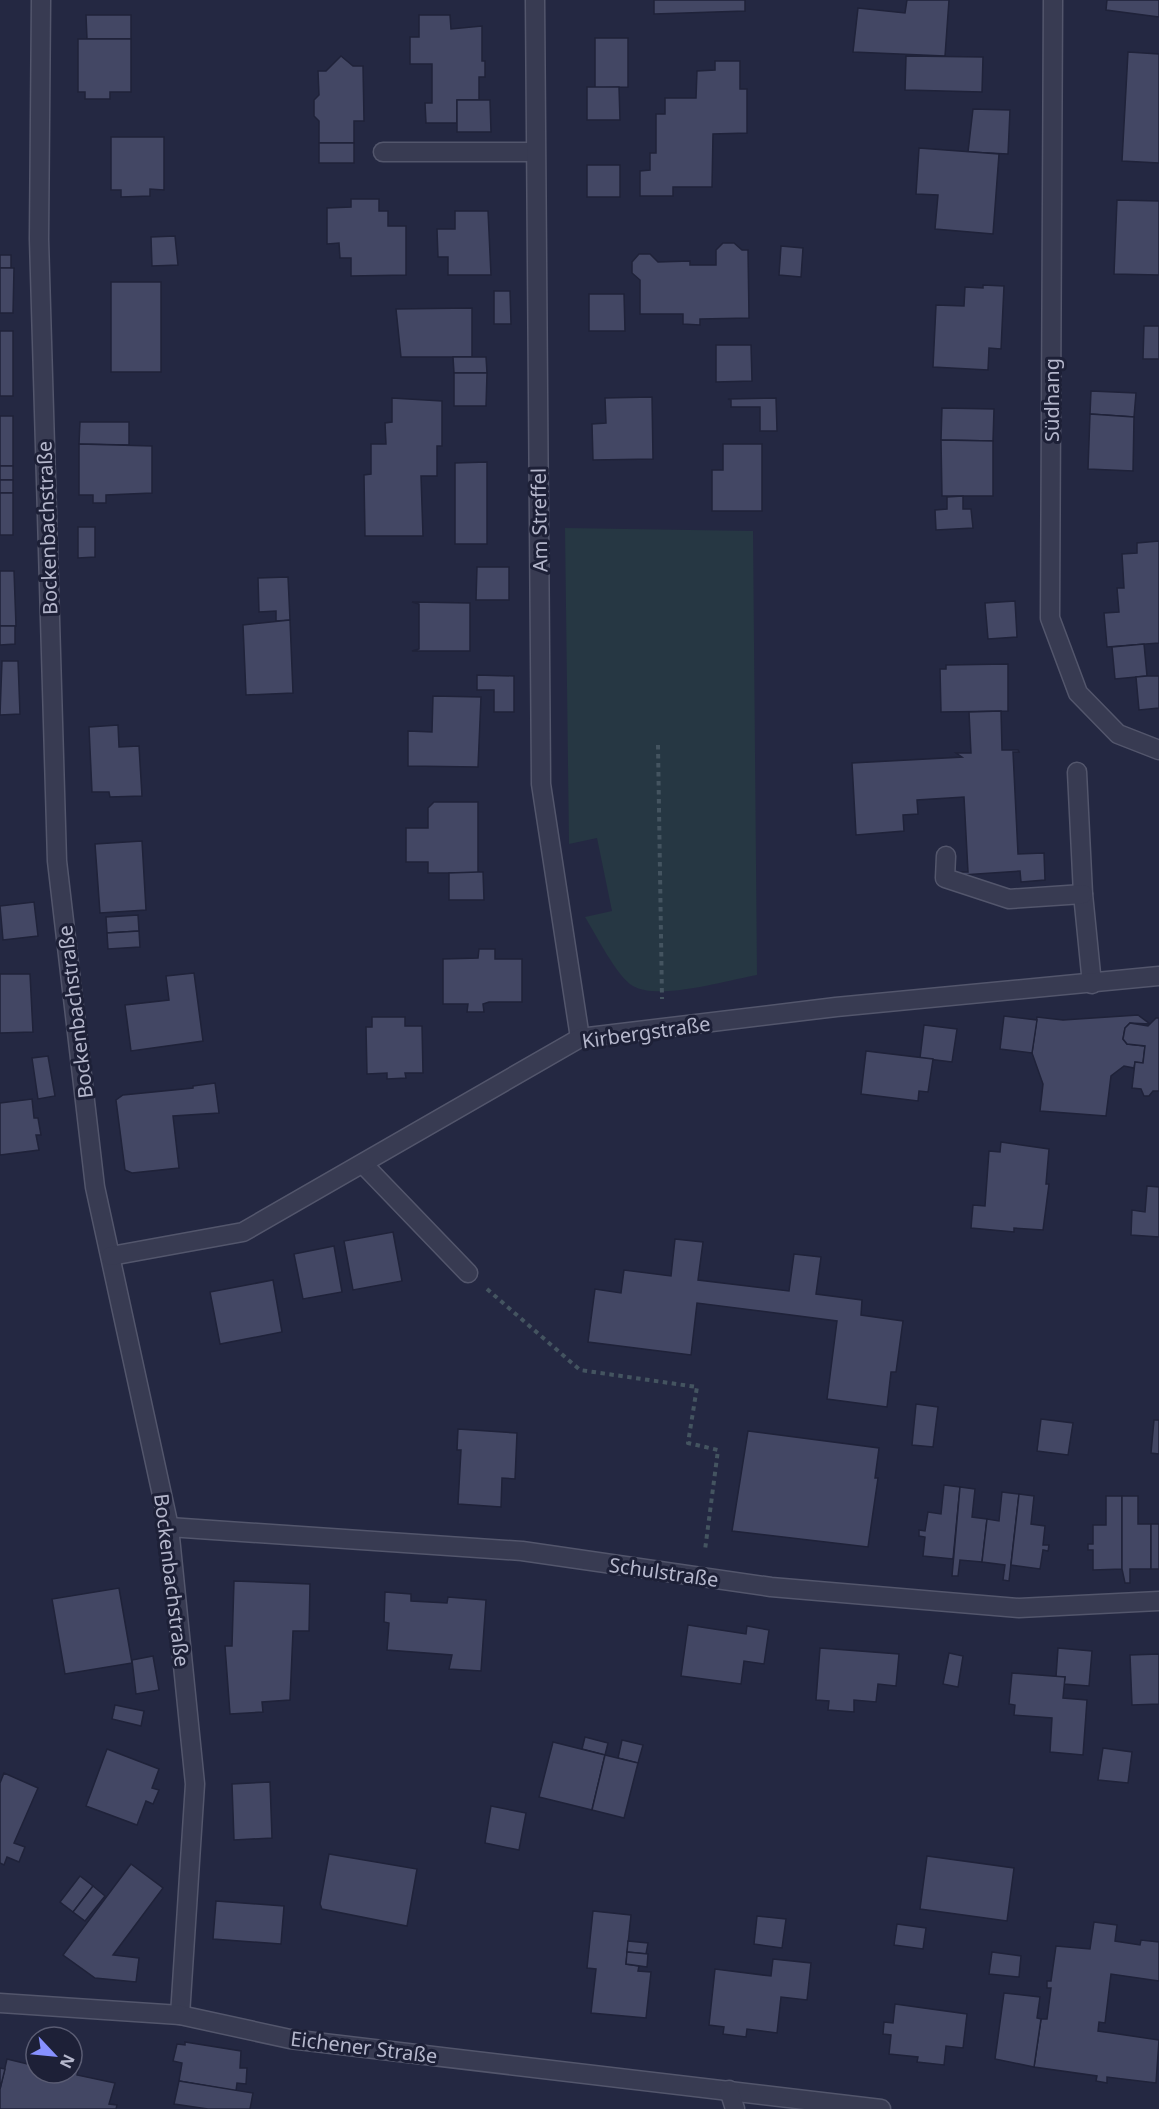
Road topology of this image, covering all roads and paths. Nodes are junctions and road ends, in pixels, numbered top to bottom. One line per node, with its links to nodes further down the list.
1 (41, 0): 16 (street, Bockenbachstraße)
2 (535, 0): 5 (street, Am Streffel)
3 (1053, 0): 7 (street, Südhang)
4 (383, 152): 5 (street)
5 (535, 152): 14 (street, Am Streffel)
6 (658, 745): 13 (path)
7 (1159, 750)
8 (1077, 772): 10 (street)
9 (946, 856): 10 (street)
10 (1083, 894): 12 (street)
11 (1159, 976): 12 (street, Kirbergstraße)
12 (1092, 984): 13 (street, Kirbergstraße)
13 (663, 1028): 14 (street, Kirbergstraße)
14 (580, 1038): 15 (street, Kirbergstraße)
15 (363, 1164): 16 (street, Kirbergstraße); 17 (street)
16 (111, 1256): 18 (street, Bockenbachstraße)
17 (468, 1273): 19 (path)
18 (169, 1527): 19 (street, Schulstraße); 22 (street, Bockenbachstraße)
19 (701, 1577): 20 (street, Schulstraße)
20 (1159, 1601)
21 (0, 2003): 22 (street, Eichener Straße)
22 (180, 2015): 23 (street, Eichener Straße)
23 (729, 2090): 24 (street); 25 (street, Eichener Straße)
24 (735, 2109)
25 (881, 2109)

